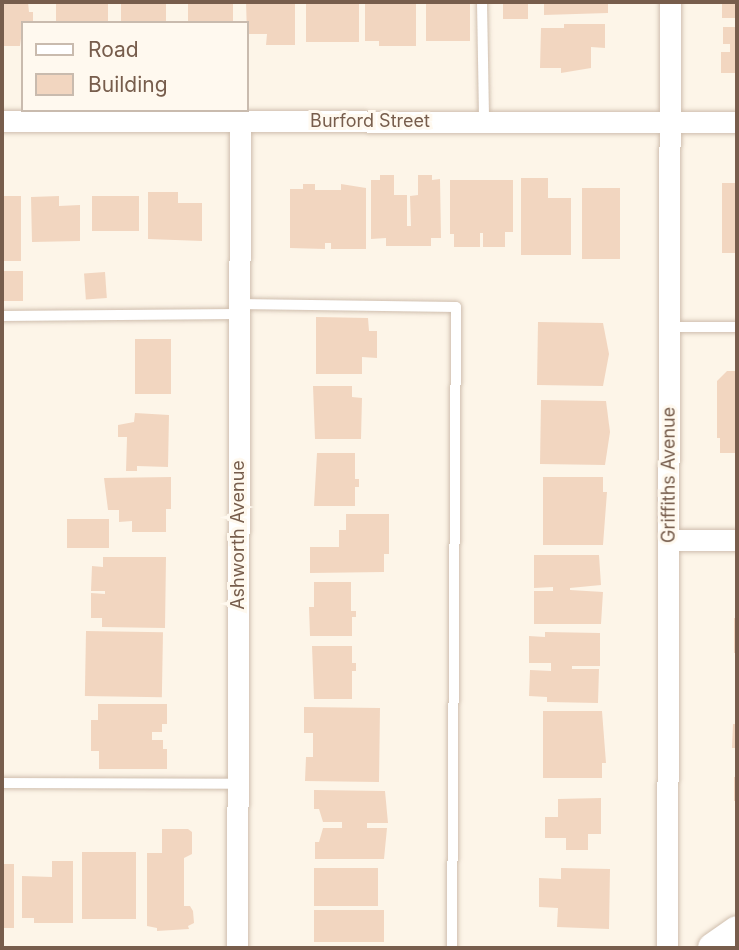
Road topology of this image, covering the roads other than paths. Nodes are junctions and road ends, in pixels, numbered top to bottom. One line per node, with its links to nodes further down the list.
1 (482, 2): 3 (lane)
2 (670, 2): 6 (street, Griffiths Avenue)
3 (484, 120): 5 (street, Burford Street); 6 (street, Burford Street)
4 (2, 121): 5 (street, Burford Street)
5 (240, 121): 8 (street, Ashworth Avenue)
6 (670, 122): 7 (street, Burford Street); 10 (street, Griffiths Avenue)
7 (737, 122)
8 (238, 309): 9 (lane); 15 (street, Ashworth Avenue); 18 (lane)
9 (2, 316)
10 (669, 327): 11 (lane); 12 (street, Griffiths Avenue)
11 (737, 327)
12 (670, 540): 13 (street); 19 (street, Griffiths Avenue)
13 (737, 540)
14 (2, 783): 15 (lane)
15 (238, 784): 17 (street, Ashworth Avenue)
16 (737, 931): 20 (street)
17 (237, 948)
18 (452, 948)
19 (667, 948)
20 (713, 948)

